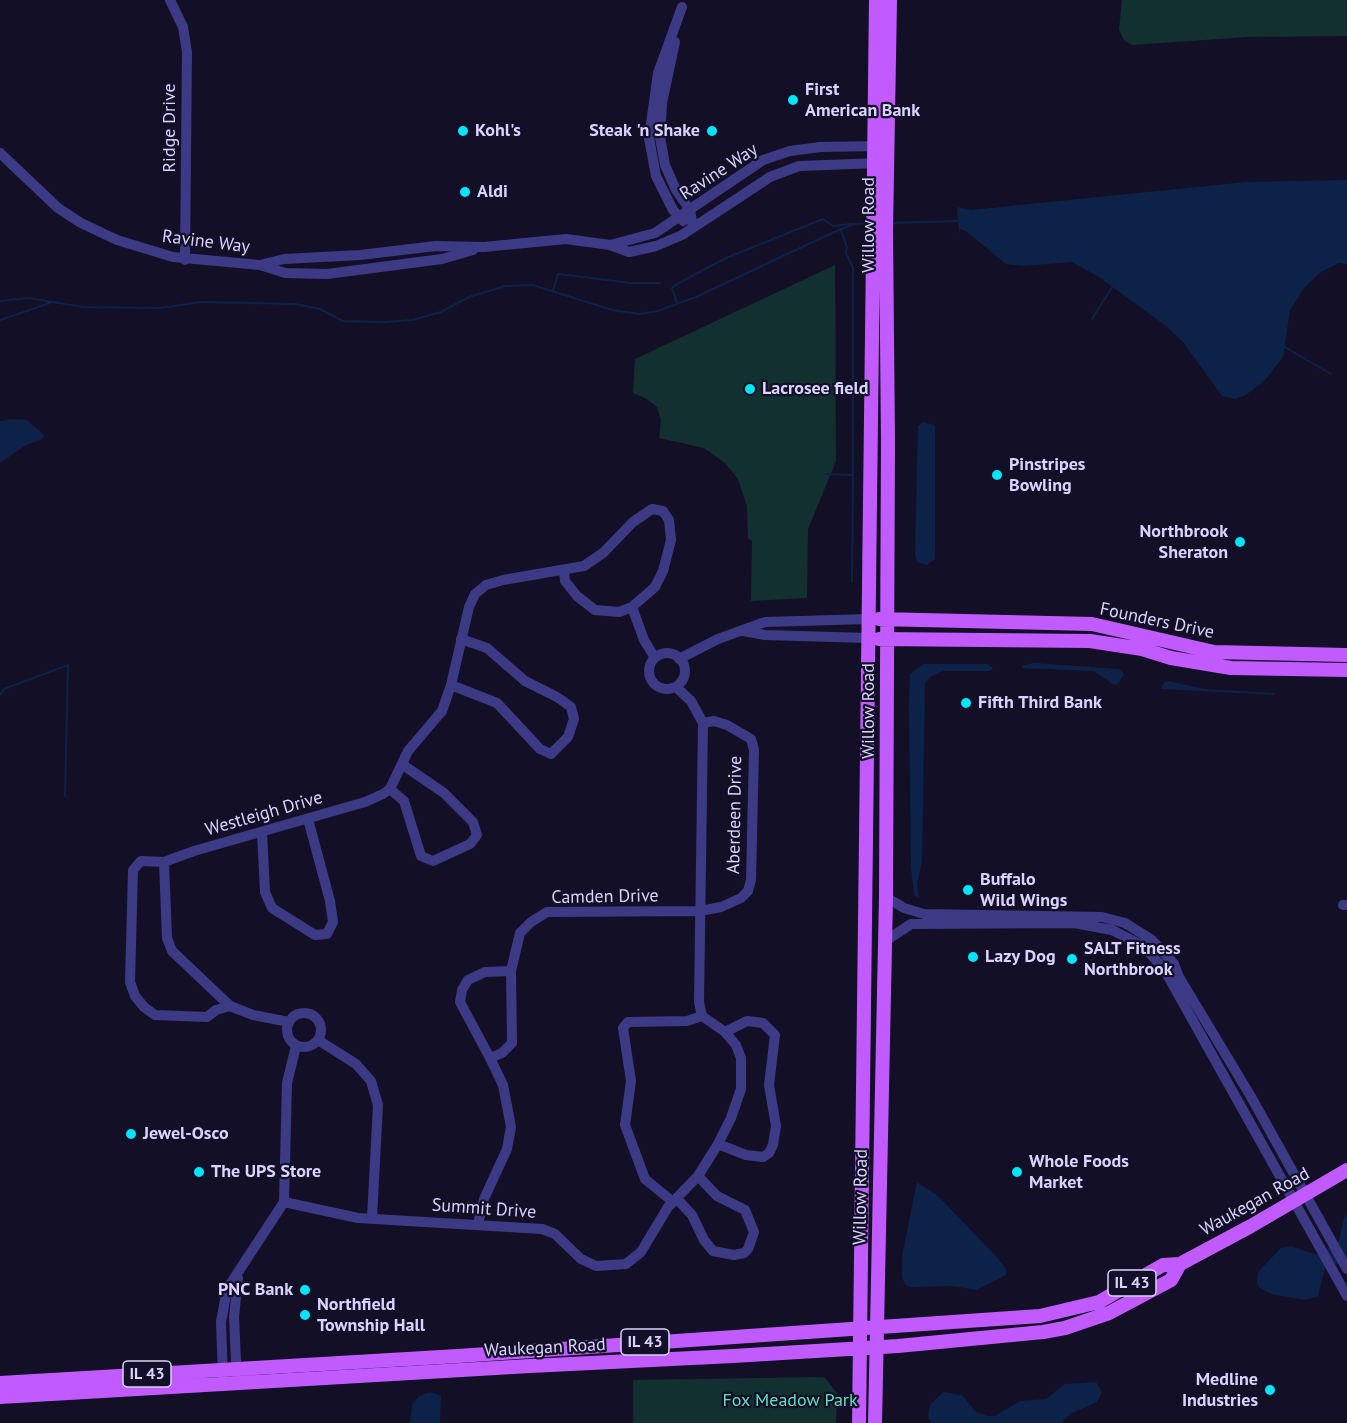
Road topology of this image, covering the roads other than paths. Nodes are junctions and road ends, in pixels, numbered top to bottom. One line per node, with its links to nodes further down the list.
1 (170, 0): 15 (street, Ridge Drive)
2 (876, 0): 5 (main road, Willow Road)
3 (890, 0): 5 (main road, Willow Road)
4 (682, 4): 9 (street); 10 (street)
5 (883, 34): 6 (main road, Willow Road)
6 (881, 146): 8 (main road, Willow Road); 9 (street, Ravine Way)
7 (0, 153): 15 (street, Ravine Way)
8 (881, 163): 11 (street, Ravine Way); 12 (main road, Willow Road)
9 (690, 210): 10 (street, Ravine Way); 11 (street)
10 (679, 218): 11 (street); 13 (street, Ravine Way)
11 (693, 227): 13 (street, Ravine Way)
12 (880, 231): 19 (main road, Willow Road); 20 (main road, Willow Road)
13 (610, 245): 14 (street, Ravine Way)
14 (484, 247): 16 (street, Ravine Way); 16 (street, Ravine Way)
15 (185, 260): 16 (street, Ravine Way)
16 (260, 265)
17 (564, 571): 18 (street); 18 (street); 23 (street)
18 (632, 607): 26 (street)
19 (868, 619): 20 (main road, Founders Drive); 21 (street); 22 (main road, Willow Road)
20 (887, 619): 24 (main road, Willow Road); 25 (main road, Founders Drive)
21 (743, 631): 22 (street); 27 (street)
22 (868, 638): 24 (main road, Founders Drive); 61 (main road, Willow Road)
23 (461, 639): 29 (street); 29 (street)
24 (887, 639): 28 (main road, Founders Drive); 37 (main road, Willow Road)
25 (1347, 655)
26 (656, 658): 27 (street); 30 (street)
27 (679, 659): 30 (street)
28 (1347, 669)
29 (451, 685): 32 (street)
30 (676, 687): 31 (street)
31 (703, 723): 38 (street, Aberdeen Drive); 38 (street, Aberdeen Drive)
32 (403, 765): 33 (street); 33 (street)
33 (390, 789): 34 (street, Westleigh Drive)
34 (308, 819): 35 (street, Westleigh Drive); 35 (street)
35 (262, 832): 36 (street, Westleigh Drive)
36 (164, 862): 41 (street); 41 (street, Westleigh Drive)
37 (886, 897): 39 (main road, Willow Road); 51 (street)
38 (700, 911): 40 (street, Camden Drive); 42 (street, Aberdeen Drive)
39 (884, 942): 54 (street); 60 (main road, Willow Road)
40 (511, 971): 47 (street, Camden Drive); 47 (street)
41 (230, 1006): 43 (street)
42 (702, 1016): 44 (street, Summit Drive); 52 (street)
43 (289, 1022): 45 (street); 46 (street)
44 (725, 1032): 48 (street, Summit Drive); 48 (street)
45 (318, 1040): 46 (street); 55 (street)
46 (296, 1046): 53 (street)
47 (490, 1058): 56 (street)
48 (718, 1144): 50 (street, Summit Drive)
49 (1347, 1170): 51 (main road, Waukegan Road / IL 43)
50 (698, 1176): 52 (street, Summit Drive); 52 (street)
51 (1306, 1195): 54 (main road, Waukegan Road / IL 43); 58 (street)
52 (675, 1200): 56 (street, Summit Drive)
53 (284, 1202): 55 (street, Summit Drive); 64 (street)
54 (1293, 1203): 57 (main road, Waukegan Road / IL 43); 59 (street)
55 (372, 1218): 56 (street, Summit Drive)
56 (478, 1224)
57 (1180, 1264): 60 (main road, Waukegan Road / IL 43); 62 (main road, Waukegan Road / IL 43)
58 (1346, 1268)
59 (1347, 1296)
60 (876, 1327): 61 (main road, Waukegan Road / IL 43); 62 (main road, Willow Road)
61 (860, 1328): 63 (main road, Willow Road); 64 (main road, Waukegan Road / IL 43)
62 (876, 1347): 63 (main road, Waukegan Road / IL 43); 71 (main road, Willow Road)
63 (860, 1348): 67 (main road, Waukegan Road / IL 43); 70 (main road, Willow Road)
64 (229, 1369): 65 (main road, Waukegan Road / IL 43); 67 (street)
65 (44, 1380): 66 (main road, Waukegan Road / IL 43); 68 (main road)
66 (0, 1383)
67 (230, 1384): 68 (main road, Waukegan Road / IL 43)
68 (45, 1395): 69 (main road, Waukegan Road / IL 43)
69 (0, 1397)
70 (859, 1423)
71 (875, 1423)

